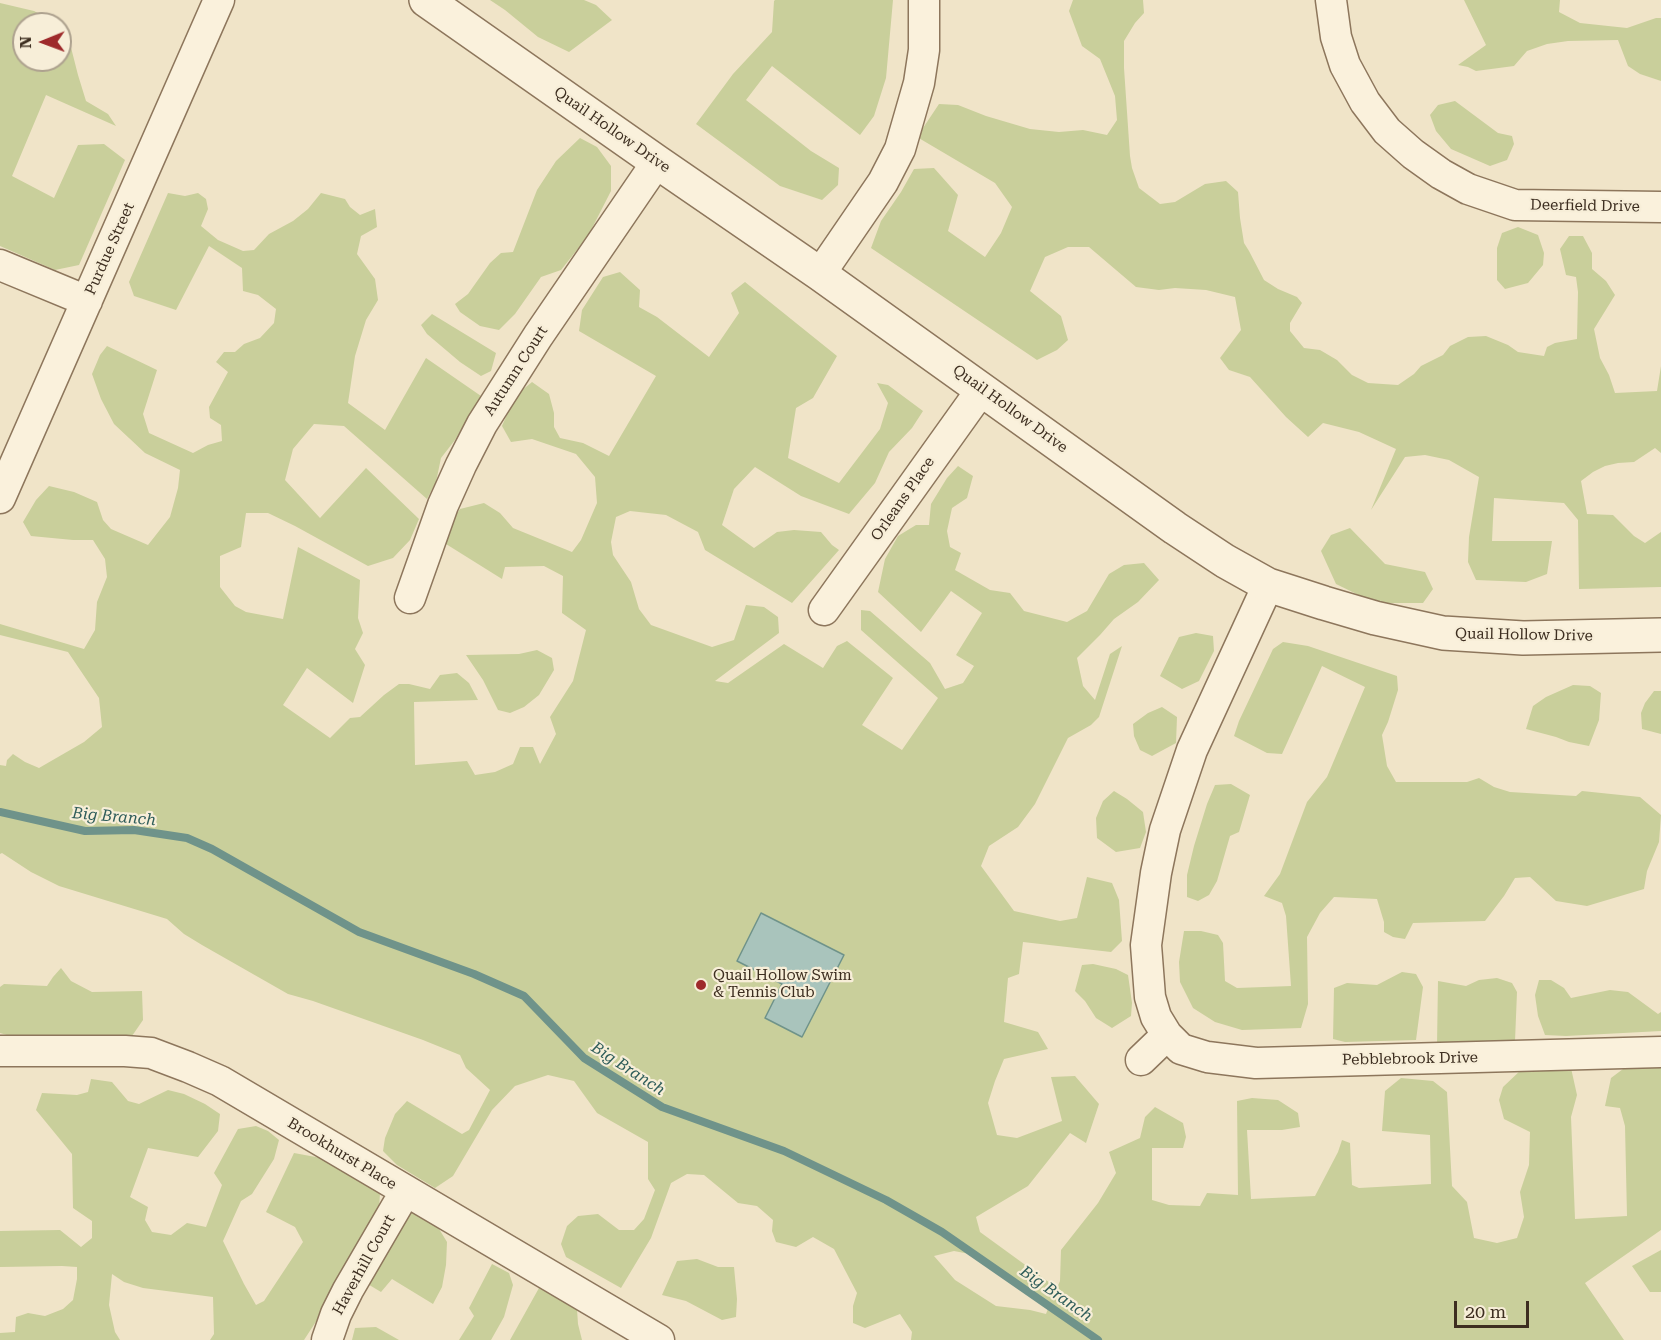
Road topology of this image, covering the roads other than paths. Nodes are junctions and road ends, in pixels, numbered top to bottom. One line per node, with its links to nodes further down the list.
1 (219, 0): 9 (street, Purdue Street)
2 (426, 0): 5 (street, Quail Hollow Drive)
3 (924, 0): 8 (street)
4 (1331, 0): 6 (street, Deerfield Drive)
5 (657, 162): 8 (street, Quail Hollow Drive); 13 (street, Autumn Court)
6 (1661, 207)
7 (0, 265): 9 (street)
8 (820, 274): 10 (street, Quail Hollow Drive)
9 (87, 301): 11 (street, Purdue Street)
10 (982, 388): 12 (street, Quail Hollow Drive); 14 (street, Orleans Place)
11 (0, 498)
12 (1268, 585): 15 (street, Quail Hollow Drive); 16 (street, Pebblebrook Drive)
13 (410, 598)
14 (824, 610)
15 (1661, 636)
16 (1167, 1035): 18 (street, Pebblebrook Drive); 19 (street)
17 (0, 1051): 20 (street, Brookhurst Place)
18 (1661, 1052)
19 (1141, 1059)
20 (405, 1192): 21 (street, Haverhill Court); 22 (street, Brookhurst Place)
21 (327, 1340)
22 (659, 1340)

